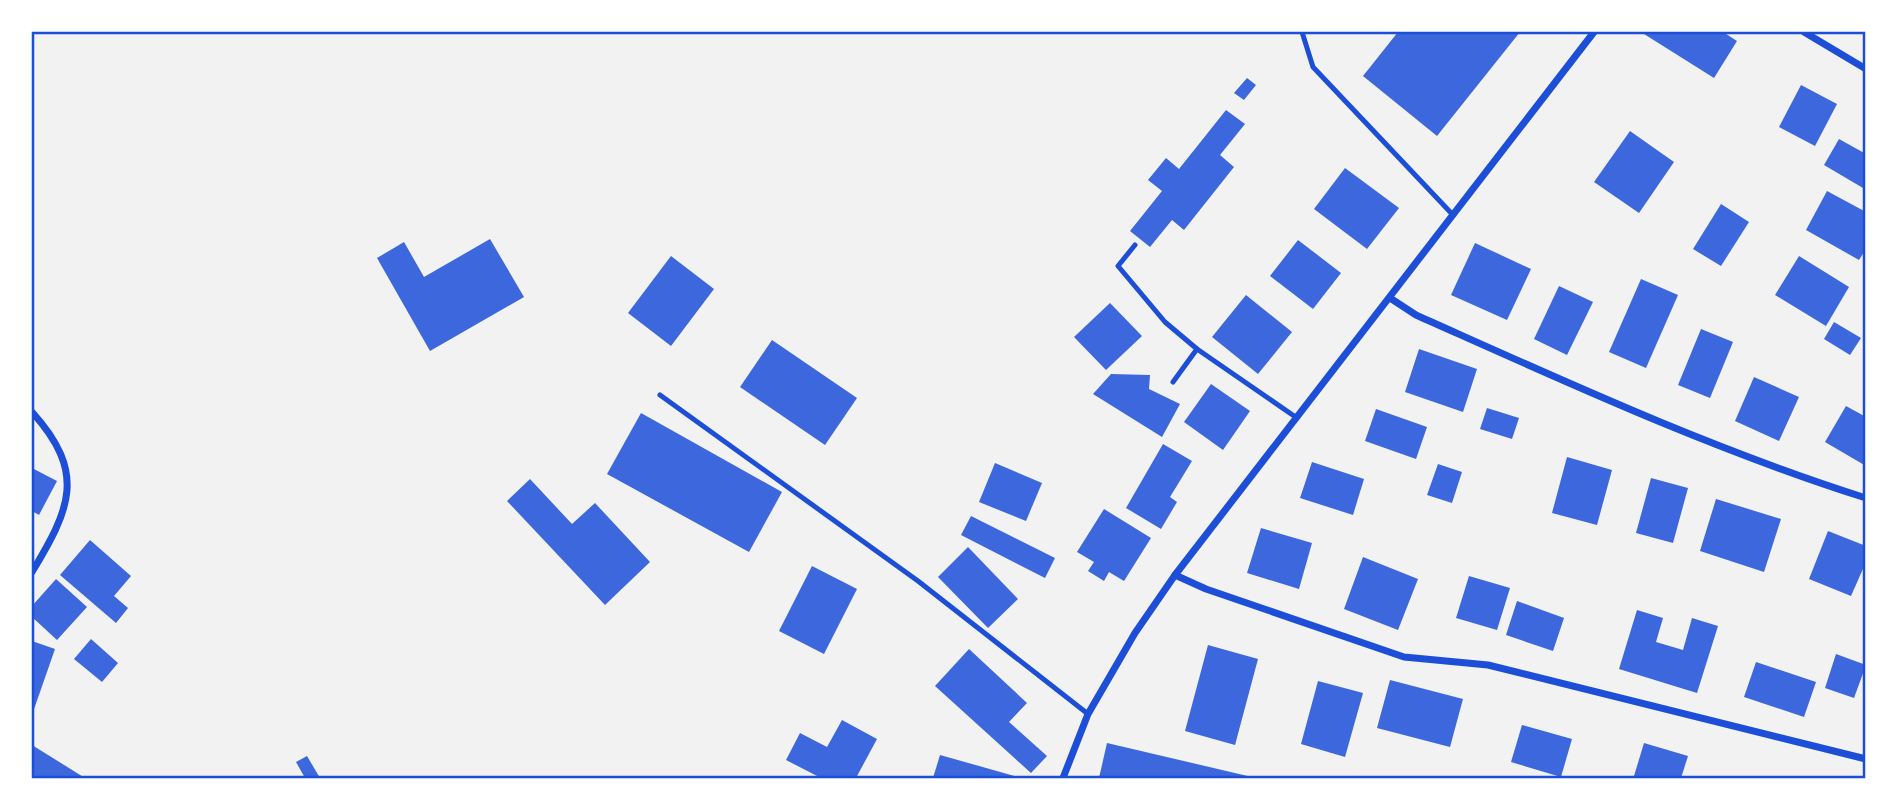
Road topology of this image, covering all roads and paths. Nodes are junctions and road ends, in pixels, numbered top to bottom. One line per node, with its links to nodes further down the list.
1 (1302, 32): 5 (lane)
2 (1594, 32): 5 (street)
3 (1804, 32): 4 (street)
4 (1866, 69)
5 (1452, 215): 7 (street)
6 (1135, 245): 8 (lane)
7 (1390, 299): 12 (street); 13 (street)
8 (1197, 349): 9 (lane); 12 (lane)
9 (1173, 382)
10 (660, 395): 16 (lane)
11 (32, 412): 14 (street)
12 (1297, 418): 15 (street)
13 (1866, 498)
14 (32, 572)
15 (1175, 575): 16 (street); 17 (street)
16 (1088, 714): 18 (street)
17 (1866, 760)
18 (1063, 779)

